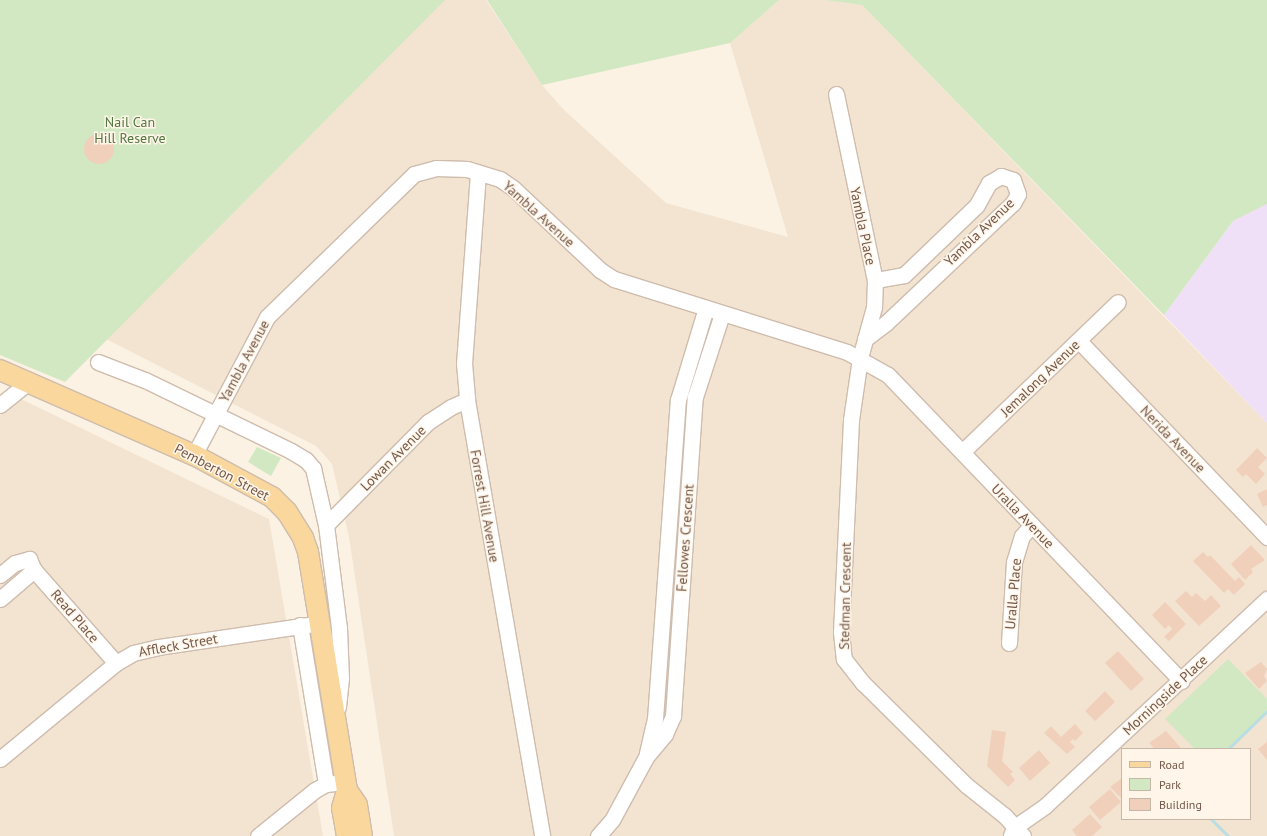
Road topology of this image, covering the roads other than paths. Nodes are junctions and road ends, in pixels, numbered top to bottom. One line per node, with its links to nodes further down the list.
1 (836, 94): 3 (street, Yambla Place)
2 (478, 173): 5 (street, Yambla Avenue); 13 (street, Forrest Hill Avenue); 15 (street, Yambla Avenue)
3 (875, 280): 7 (street, Yambla Place); 7 (street, Yambla Avenue)
4 (1118, 302): 8 (street, Jemalong Avenue)
5 (706, 308): 6 (street, Yambla Avenue); 31 (street, Fellowes Crescent)
6 (722, 314): 9 (street, Yambla Avenue); 31 (street, Fellowes Crescent)
7 (865, 339): 9 (street, Yambla Place)
8 (1078, 341): 16 (street, Jemalong Avenue); 20 (street, Nerida Avenue)
9 (860, 358): 16 (street, Uralla Avenue); 36 (street, Stedman Crescent)
10 (98, 362): 15 (street, Pemberton Street)
11 (0, 370): 12 (main road, Pemberton Street)
12 (28, 382): 14 (street); 17 (main road, Pemberton Street)
13 (467, 400): 18 (street, Lowan Avenue); 40 (street, Forrest Hill Avenue)
14 (0, 404)
15 (215, 416): 17 (street, Yambla Avenue); 18 (street, Pemberton Street)
16 (962, 452): 19 (street, Uralla Avenue)
17 (194, 455): 25 (main road, Pemberton Street)
18 (326, 525): 30 (street, Pemberton Street)
19 (1032, 525): 27 (street, Uralla Place); 29 (street, Uralla Avenue)
20 (1267, 537)
21 (34, 570): 22 (street, Read Place); 23 (street); 28 (street, Read Place)
22 (0, 575)
23 (0, 600)
24 (1267, 600): 29 (street, Morningside Place)
25 (321, 623): 26 (street, Affleck Street); 30 (main road, Pemberton Street)
26 (300, 625): 28 (street, Affleck Street); 33 (street)
27 (1009, 643)
28 (116, 663): 32 (street, Affleck Street)
29 (1181, 681): 36 (street, Morningside Place)
30 (336, 719): 34 (main road, Pemberton Street)
31 (646, 757): 35 (street, Fellowes Crescent)
32 (0, 759)
33 (326, 784): 34 (street); 37 (street)
34 (347, 785): 38 (main road, Pemberton Street); 39 (main road, Pemberton Street)
35 (612, 820): 41 (street, Fellowes Crescent); 42 (street, Fellowes Crescent)
36 (1017, 834)
37 (258, 836)
38 (347, 836)
39 (362, 836)
40 (542, 836)
41 (598, 836)
42 (611, 836)

